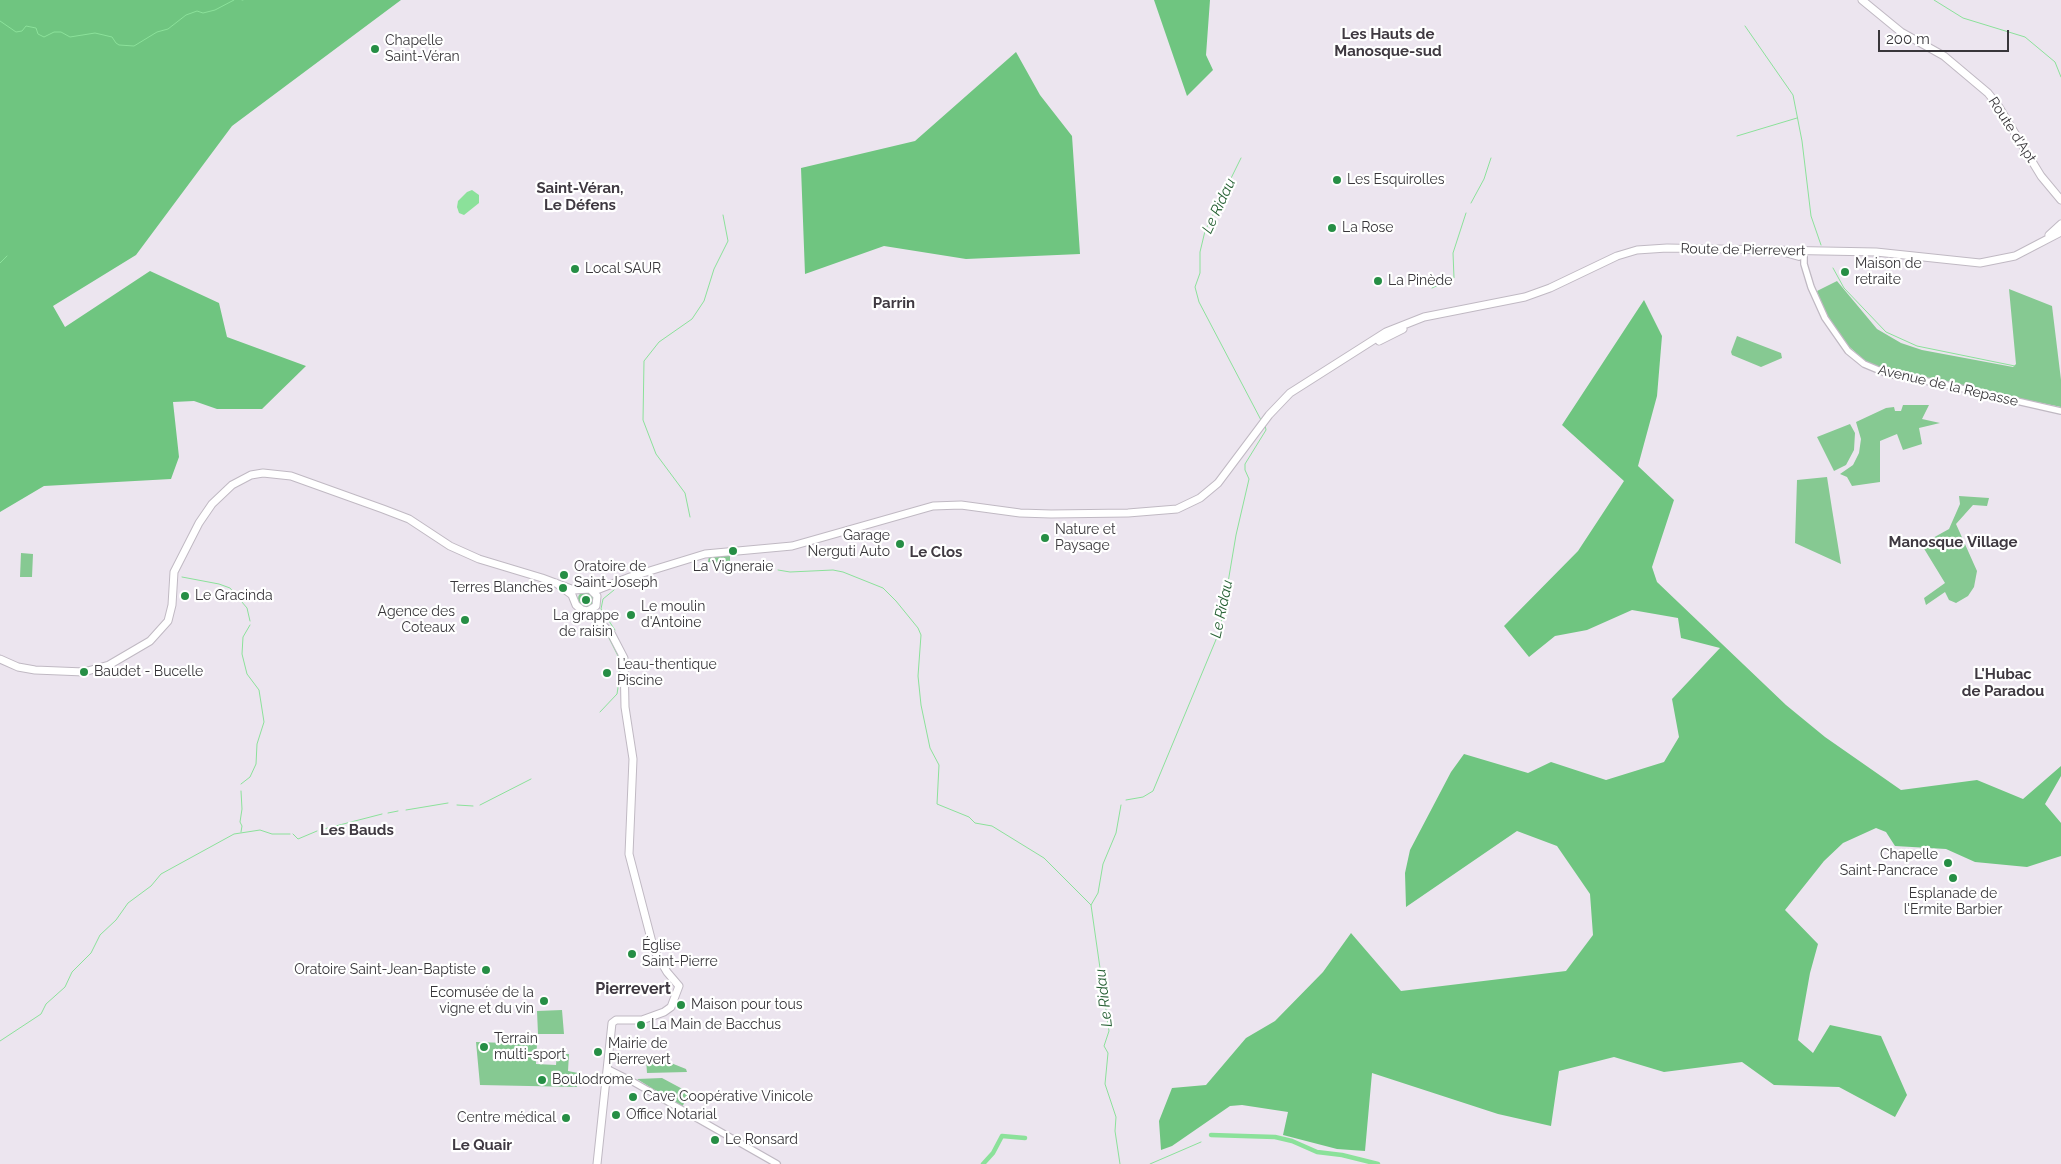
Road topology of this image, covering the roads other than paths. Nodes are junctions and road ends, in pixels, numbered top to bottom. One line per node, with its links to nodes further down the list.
1 (1862, 0): 2 (main road, Route d'Apt)
2 (2060, 198)
3 (2061, 224): 5 (main road, Route de Pierrevert)
4 (2061, 232): 5 (main road, Route de Pierrevert)
5 (2040, 244): 6 (main road, Route de Pierrevert)
6 (1800, 253): 7 (street, Avenue de la Repasse); 9 (main road, Route de Pierrevert)
7 (2061, 411)
8 (556, 583): 10 (main road); 12 (main road); 16 (main road)
9 (617, 583): 11 (main road, Route de Pierrevert); 13 (main road)
10 (580, 590): 11 (main road); 12 (main road)
11 (594, 591): 13 (main road)
12 (575, 600): 14 (main road)
13 (597, 603): 14 (main road); 15 (main road)
14 (588, 611): 15 (main road)
15 (605, 625): 17 (main road)
16 (0, 659)
17 (608, 1070): 18 (main road); 19 (street)
18 (597, 1164)
19 (777, 1164)

